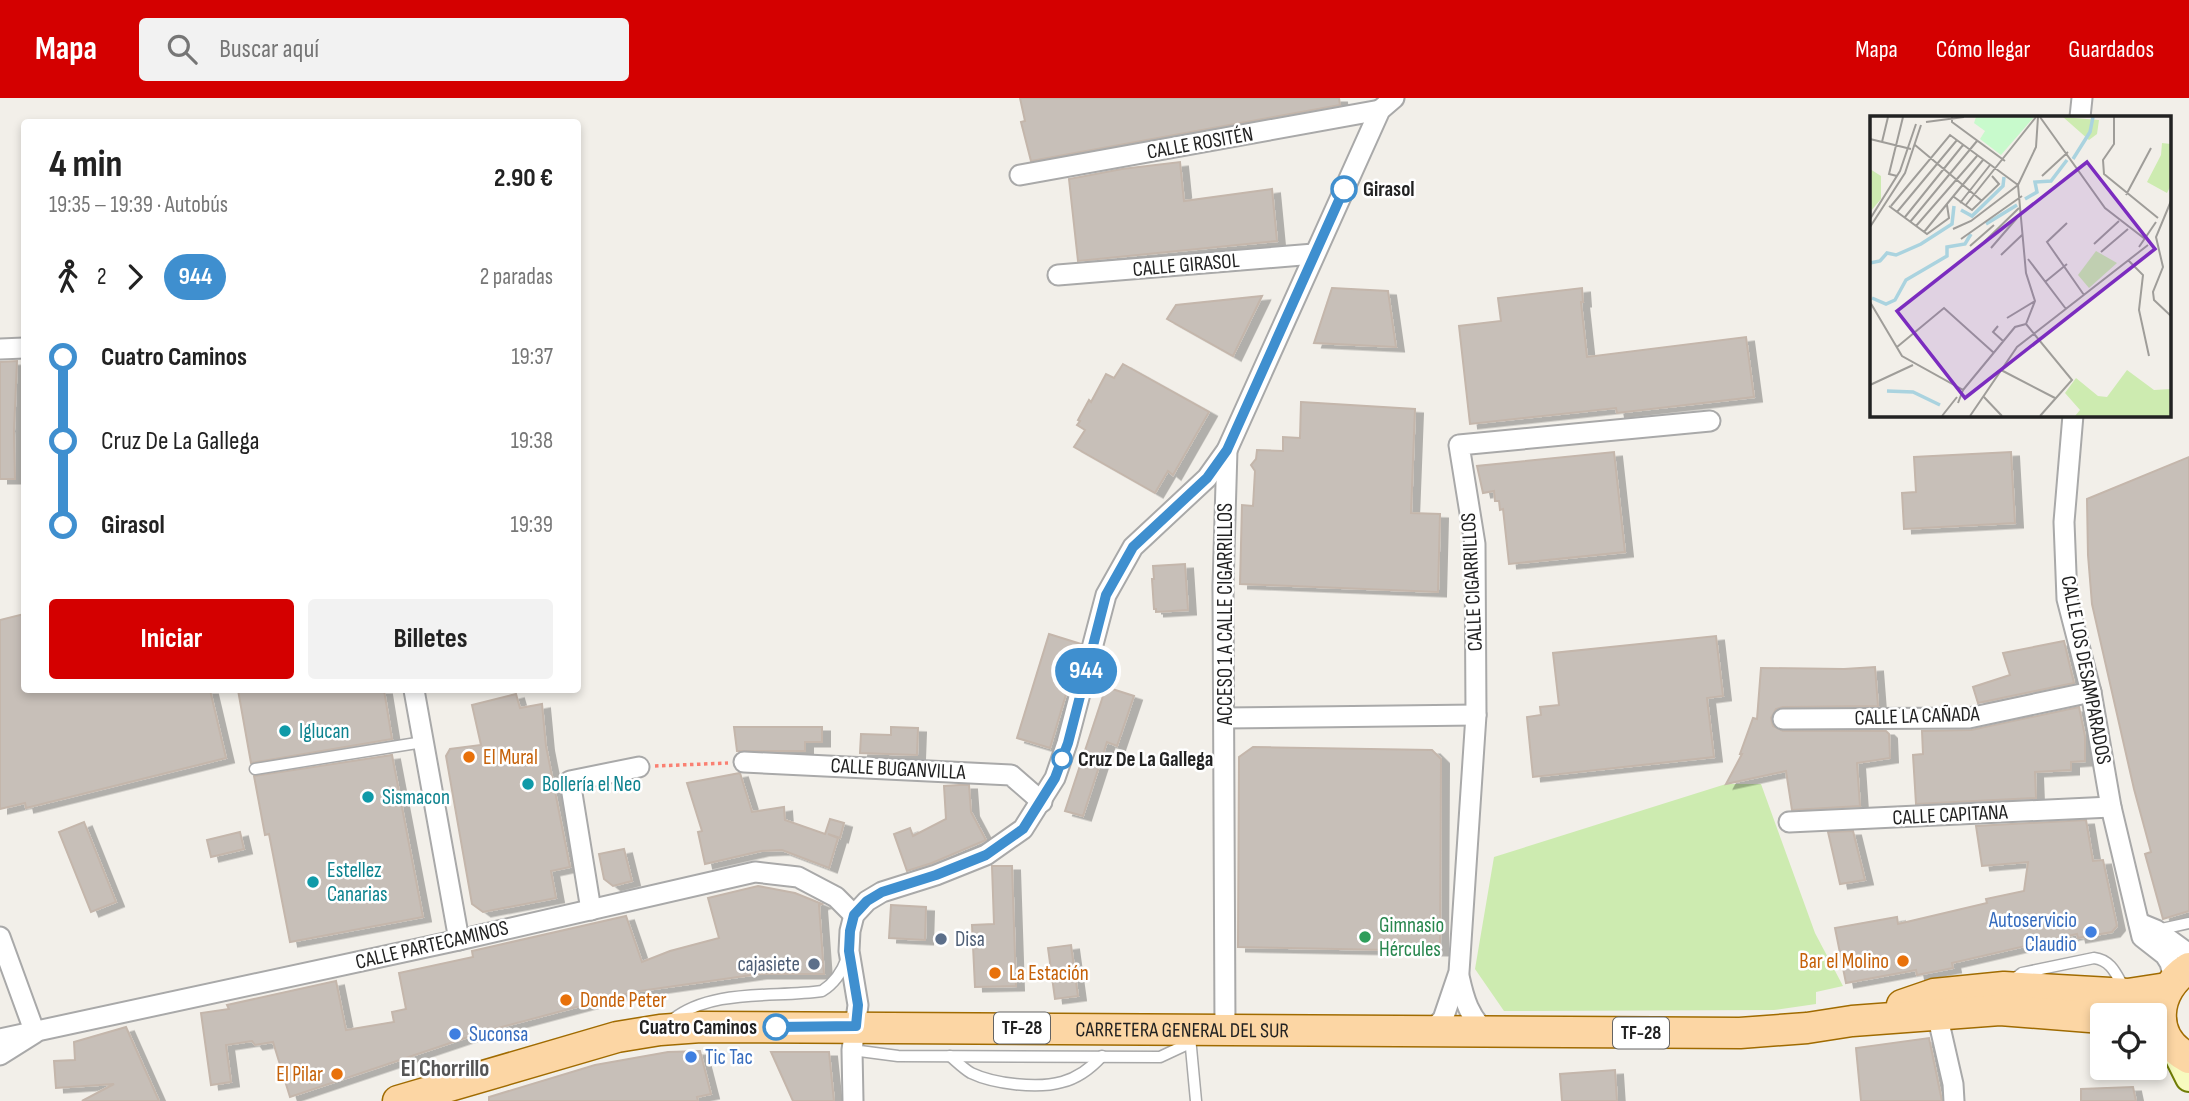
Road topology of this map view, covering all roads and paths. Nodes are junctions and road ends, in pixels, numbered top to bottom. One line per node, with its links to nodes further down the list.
1 (2082, 98): 3 (street)
2 (1387, 104): 4 (street, CALLE ROSITÉN); 5 (street)
3 (2080, 116)
4 (1020, 175)
5 (1314, 254): 6 (street, CALLE GIRASOL); 11 (street)
6 (1058, 275)
7 (21, 348): 8 (street)
8 (0, 349)
9 (2073, 416): 12 (street, CALLE LOS DESAMPARADOS)
10 (1710, 421): 14 (street, CALLE CIGARRILLOS)
11 (1227, 450): 15 (street, ACCESO 1 A CALLE CIGARRILLOS); 21 (street)
12 (2091, 692): 16 (street, CALLE LA CAÑADA); 22 (street, CALLE LOS DESAMPARADOS)
13 (415, 693): 17 (street)
14 (1476, 715): 15 (street); 31 (street, CALLE CIGARRILLOS)
15 (1224, 718): 37 (street, ACCESO 1 A CALLE CIGARRILLOS)
16 (1783, 719)
17 (423, 742): 20 (lane); 29 (street)
18 (744, 762): 19 (path); 21 (street, CALLE BUGANVILLA)
19 (639, 767): 24 (street)
20 (255, 769)
21 (1042, 802): 25 (street)
22 (2111, 807): 23 (street, CALLE CAPITANA); 27 (street, CALLE LOS DESAMPARADOS)
23 (1789, 822)
24 (591, 910): 25 (street, CALLE PARTECAMINOS); 29 (street, CALLE PARTECAMINOS)
25 (854, 915): 30 (street)
26 (2189, 923): 27 (lane)
27 (2148, 926): 32 (street); 32 (street, CALLE LOS DESAMPARADOS)
28 (0, 937): 38 (street)
29 (459, 940): 38 (street, CALLE PARTECAMINOS)
30 (849, 951): 36 (lane); 42 (street)
31 (1458, 972): 39 (street); 40 (street)
32 (2180, 972): 35 (main road, CARRETERA GENERAL DEL SUR / TF-28); 44 (main road)
33 (1937, 1014): 34 (main road, CARRETERA GENERAL DEL SUR / TF-28); 35 (main road, CARRETERA GENERAL DEL SUR / TF-28); 52 (street)
34 (2090, 1017)
35 (1852, 1021): 40 (main road, CARRETERA GENERAL DEL SUR / TF-28)
36 (660, 1030): 42 (main road, CARRETERA GENERAL DEL SUR / TF-28); 49 (main road, CARRETERA GENERAL DEL SUR / TF-28)
37 (1225, 1030): 39 (main road, CARRETERA GENERAL DEL SUR / TF-28); 41 (main road, CARRETERA GENERAL DEL SUR / TF-28)
38 (35, 1033): 43 (street, CALLE PARTECAMINOS); 45 (street)
39 (1429, 1033): 40 (main road, CARRETERA GENERAL DEL SUR / TF-28)
40 (1487, 1033)
41 (1190, 1036): 42 (main road, CARRETERA GENERAL DEL SUR / TF-28); 47 (lane); 51 (lane)
42 (854, 1038): 46 (lane); 50 (street)
43 (0, 1039)
44 (2170, 1041): 48 (main road)
45 (0, 1055)
46 (950, 1056): 47 (lane); 47 (lane)
47 (1102, 1056)
48 (2189, 1078)
49 (410, 1099)
50 (853, 1101)
51 (1196, 1101)
52 (1954, 1101)

